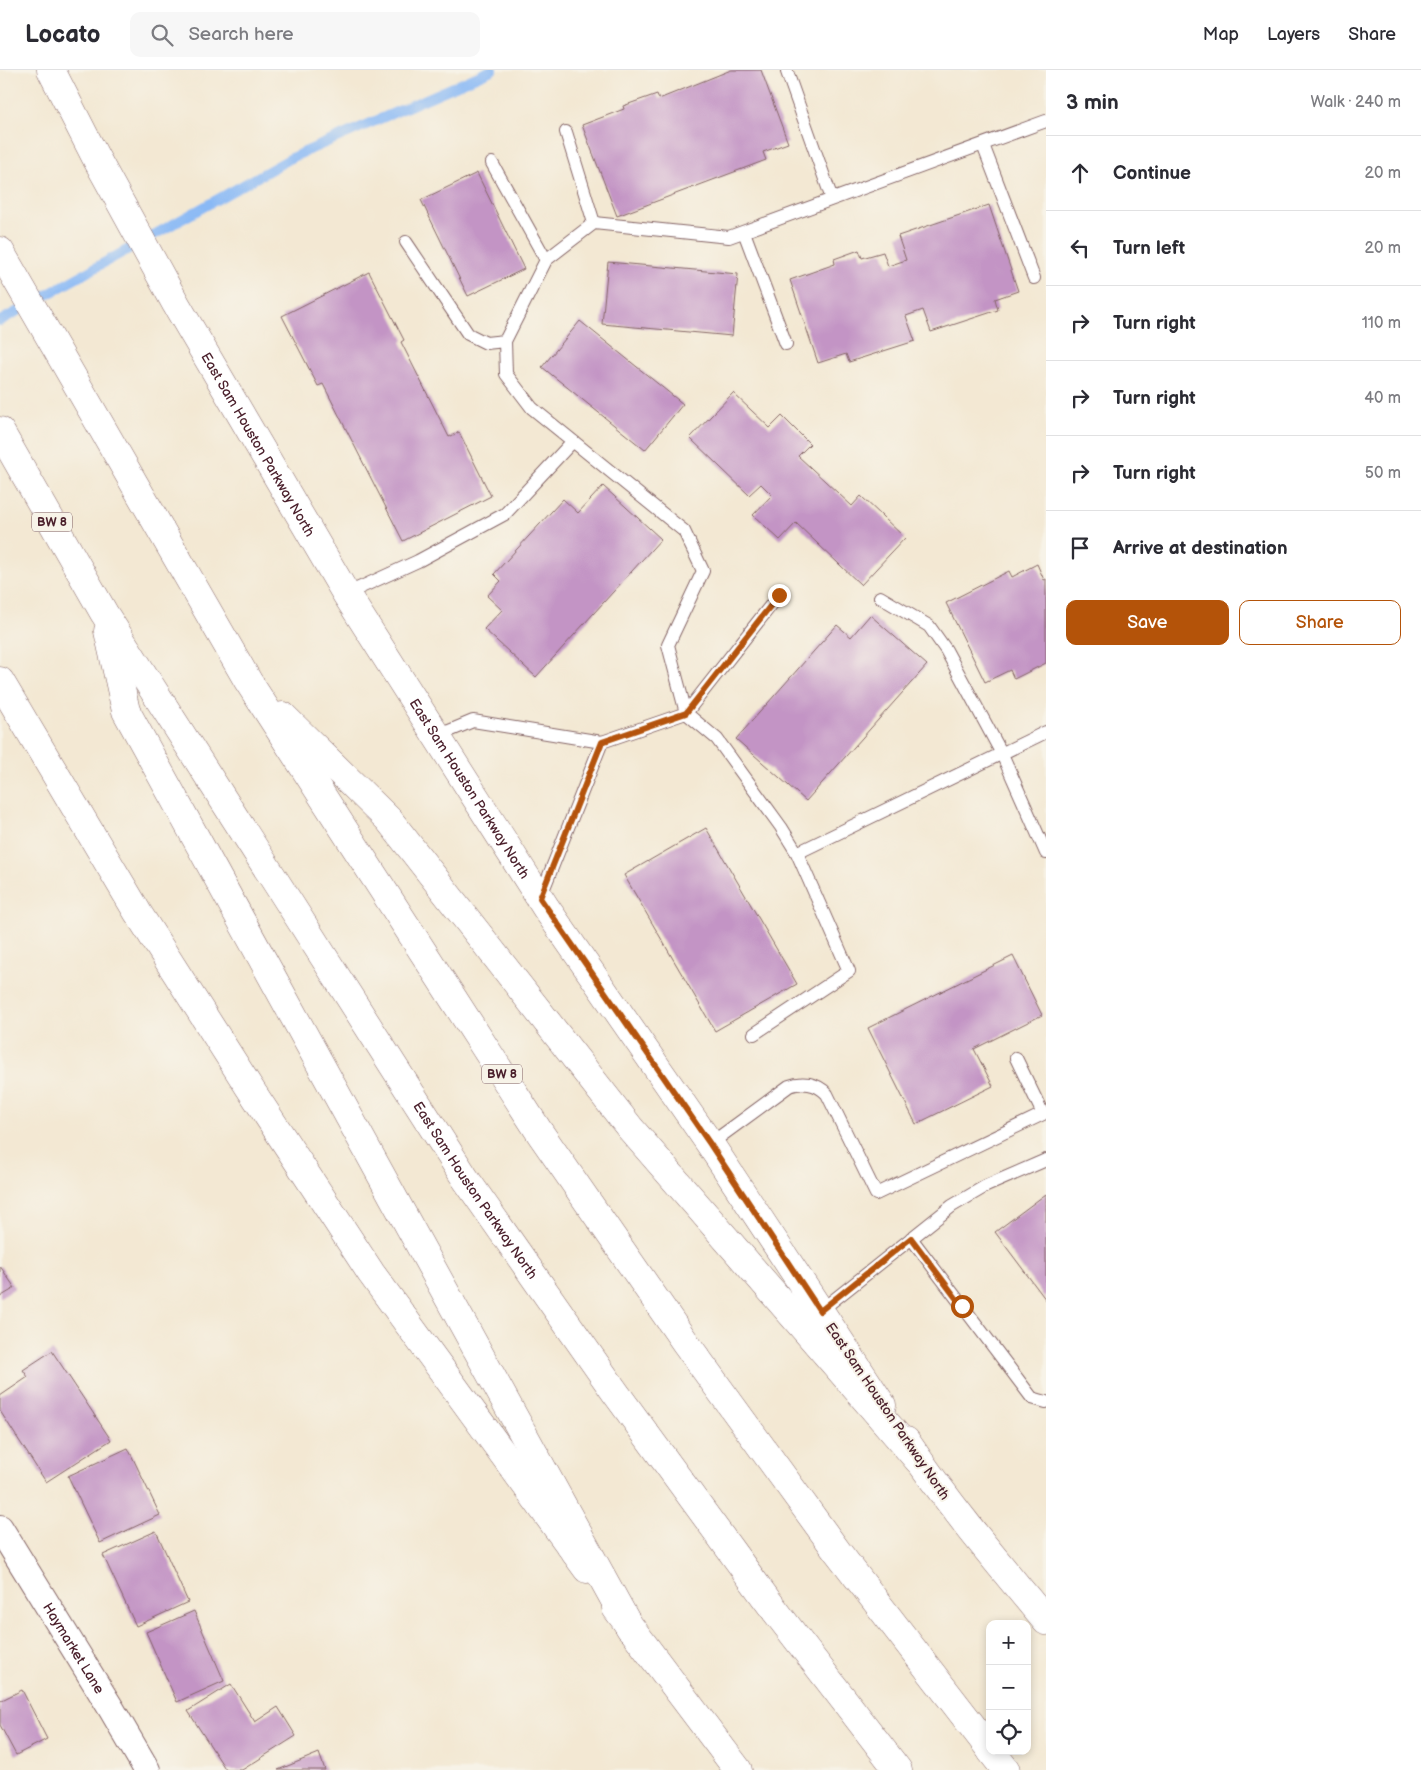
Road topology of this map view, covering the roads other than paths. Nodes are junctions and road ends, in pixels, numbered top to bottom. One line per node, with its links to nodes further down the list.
1 (51, 70): 18 (main road, East Sam Houston Parkway North)
2 (787, 72): 7 (lane)
3 (1046, 121): 5 (lane)
4 (566, 132): 8 (lane)
5 (983, 145): 7 (lane); 13 (lane)
6 (492, 163): 12 (lane)
7 (832, 200): 9 (lane)
8 (594, 223): 9 (lane); 12 (lane)
9 (744, 232): 15 (lane)
10 (406, 242): 14 (lane)
11 (0, 251): 23 (main road, BW 8)
12 (546, 260): 14 (lane)
13 (1034, 278)
14 (505, 341): 17 (lane)
15 (786, 344)
16 (0, 431): 21 (main road, East Sam Houston Parkway North / BW 8)
17 (573, 442): 18 (lane); 24 (lane)
18 (346, 594): 26 (main road, East Sam Houston Parkway North)
19 (779, 595): 24 (lane)
20 (880, 596): 28 (lane)
21 (104, 613): 42 (main road); 47 (main road, East Sam Houston Parkway North / BW 8)
22 (0, 681): 42 (main road)
23 (248, 681): 39 (main road); 43 (main road, BW 8)
24 (686, 713): 27 (lane); 29 (lane)
25 (1046, 732): 28 (lane)
26 (437, 736): 27 (lane); 31 (main road, East Sam Houston Parkway North)
27 (602, 742): 31 (lane)
28 (1002, 754): 29 (lane); 30 (lane)
29 (797, 853): 32 (lane)
30 (1046, 854)
31 (540, 898): 34 (main road, East Sam Houston Parkway North)
32 (754, 1034)
33 (1016, 1058): 34 (lane)
34 (710, 1144): 37 (main road, East Sam Houston Parkway North)
35 (1046, 1160): 36 (lane)
36 (911, 1238): 37 (lane); 38 (lane)
37 (820, 1311): 39 (main road, East Sam Houston Parkway North)
38 (1046, 1402)
39 (920, 1461): 41 (main road, East Sam Houston Parkway North)
40 (4, 1541): 45 (street, Haymarket Lane)
41 (1046, 1621)
42 (630, 1628): 46 (main road)
43 (986, 1745)
44 (994, 1755): 48 (main road, BW 8)
45 (147, 1770)
46 (738, 1770)
47 (898, 1770)
48 (1006, 1770)

